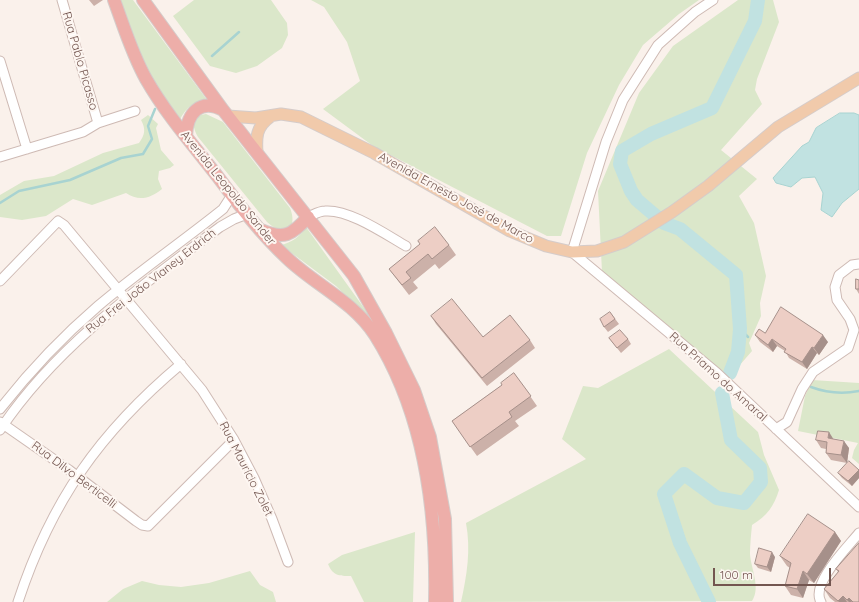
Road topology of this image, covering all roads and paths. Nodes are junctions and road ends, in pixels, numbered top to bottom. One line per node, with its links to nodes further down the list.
1 (62, 0): 10 (street, Rua Pablo Picasso)
2 (114, 0): 11 (highway, Avenida Leopoldo Sander)
3 (142, 0): 8 (highway)
4 (713, 0): 20 (street)
5 (0, 61): 12 (street)
6 (859, 78): 20 (main road, Avenida Ernesto José de Marco)
7 (135, 112): 10 (street)
8 (226, 113): 9 (main road, Avenida Ernesto José de Marco); 11 (highway); 13 (highway)
9 (271, 116): 13 (main road); 20 (main road, Avenida Ernesto José de Marco)
10 (98, 123): 12 (street)
11 (186, 136): 15 (highway, Avenida Leopoldo Sander)
12 (27, 149): 14 (street)
13 (256, 153): 17 (highway)
14 (0, 157)
15 (232, 195): 16 (highway, Avenida Leopoldo Sander); 23 (street, Rua Frei João Vianey Erdrich)
16 (247, 214): 18 (highway, Avenida Leopoldo Sander); 24 (street, Rua Frei João Vianey Erdrich)
17 (308, 217): 18 (highway); 19 (street); 36 (highway)
18 (260, 230): 35 (highway, Avenida Leopoldo Sander)
19 (406, 246)
20 (572, 252): 28 (street, Rua Priamo do Amaral)
21 (859, 264): 28 (street)
22 (0, 281): 23 (street, Rua Maurício Zolet)
23 (118, 290): 24 (street, Rua Maurício Zolet); 26 (street, Rua Frei João Vianey Erdrich)
24 (125, 299): 25 (street, Rua Maurício Zolet); 27 (street, Rua Frei João Vianey Erdrich)
25 (181, 364): 29 (street, Rua Maurício Zolet); 30 (street)
26 (0, 409)
27 (1, 425): 30 (street, Rua Dilvo Berticelli)
28 (776, 429): 31 (street, Rua Priamo do Amaral)
29 (234, 440): 30 (street, Rua Dilvo Berticelli); 33 (street, Rua Maurício Zolet)
30 (77, 477): 34 (street)
31 (859, 507)
32 (859, 533): 37 (street)
33 (288, 562)
34 (18, 602)
35 (435, 602)
36 (447, 602)
37 (821, 602)

